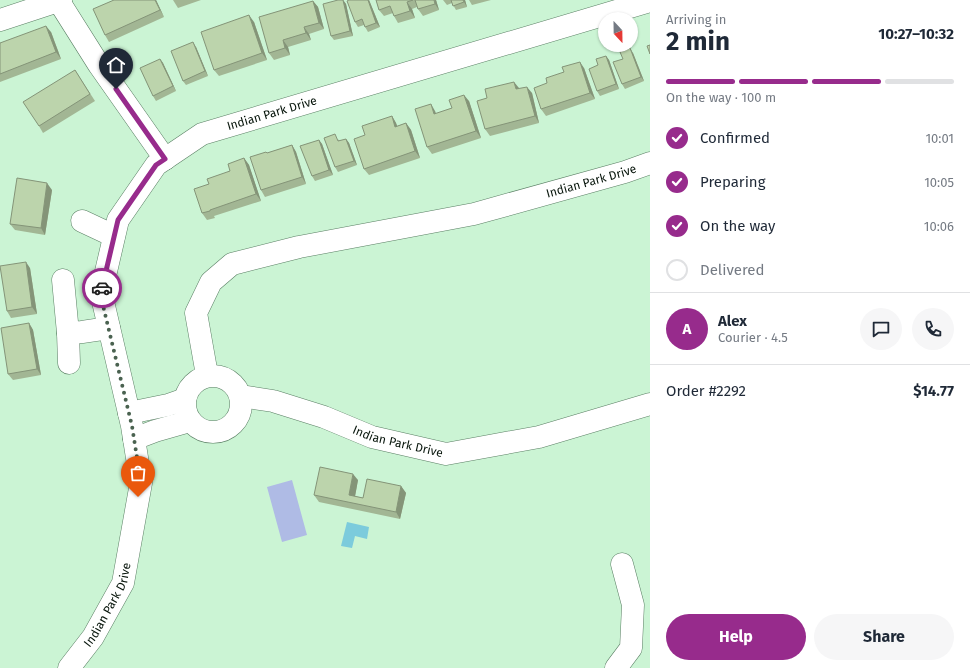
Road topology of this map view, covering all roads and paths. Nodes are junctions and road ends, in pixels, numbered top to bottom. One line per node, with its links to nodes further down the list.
1 (59, 0): 3 (street); 4 (street)
2 (650, 1): 4 (street, Indian Park Drive)
3 (0, 20)
4 (165, 159): 7 (street, Indian Park Drive)
5 (650, 163): 12 (street, Indian Park Drive)
6 (82, 221): 7 (street)
7 (114, 236): 9 (street, Indian Park Drive)
8 (63, 280): 10 (street)
9 (109, 328): 10 (street); 16 (street, Indian Park Drive)
10 (68, 333): 11 (street)
11 (69, 363)
12 (207, 376): 13 (street); 14 (street)
13 (241, 396): 15 (street, Indian Park Drive); 17 (street)
14 (185, 399): 16 (street); 17 (street)
15 (650, 404)
16 (129, 413): 18 (street, Indian Park Drive)
17 (190, 421): 18 (street)
18 (134, 439): 20 (street, Indian Park Drive)
19 (622, 564): 21 (street)
20 (69, 668)
21 (616, 668)

